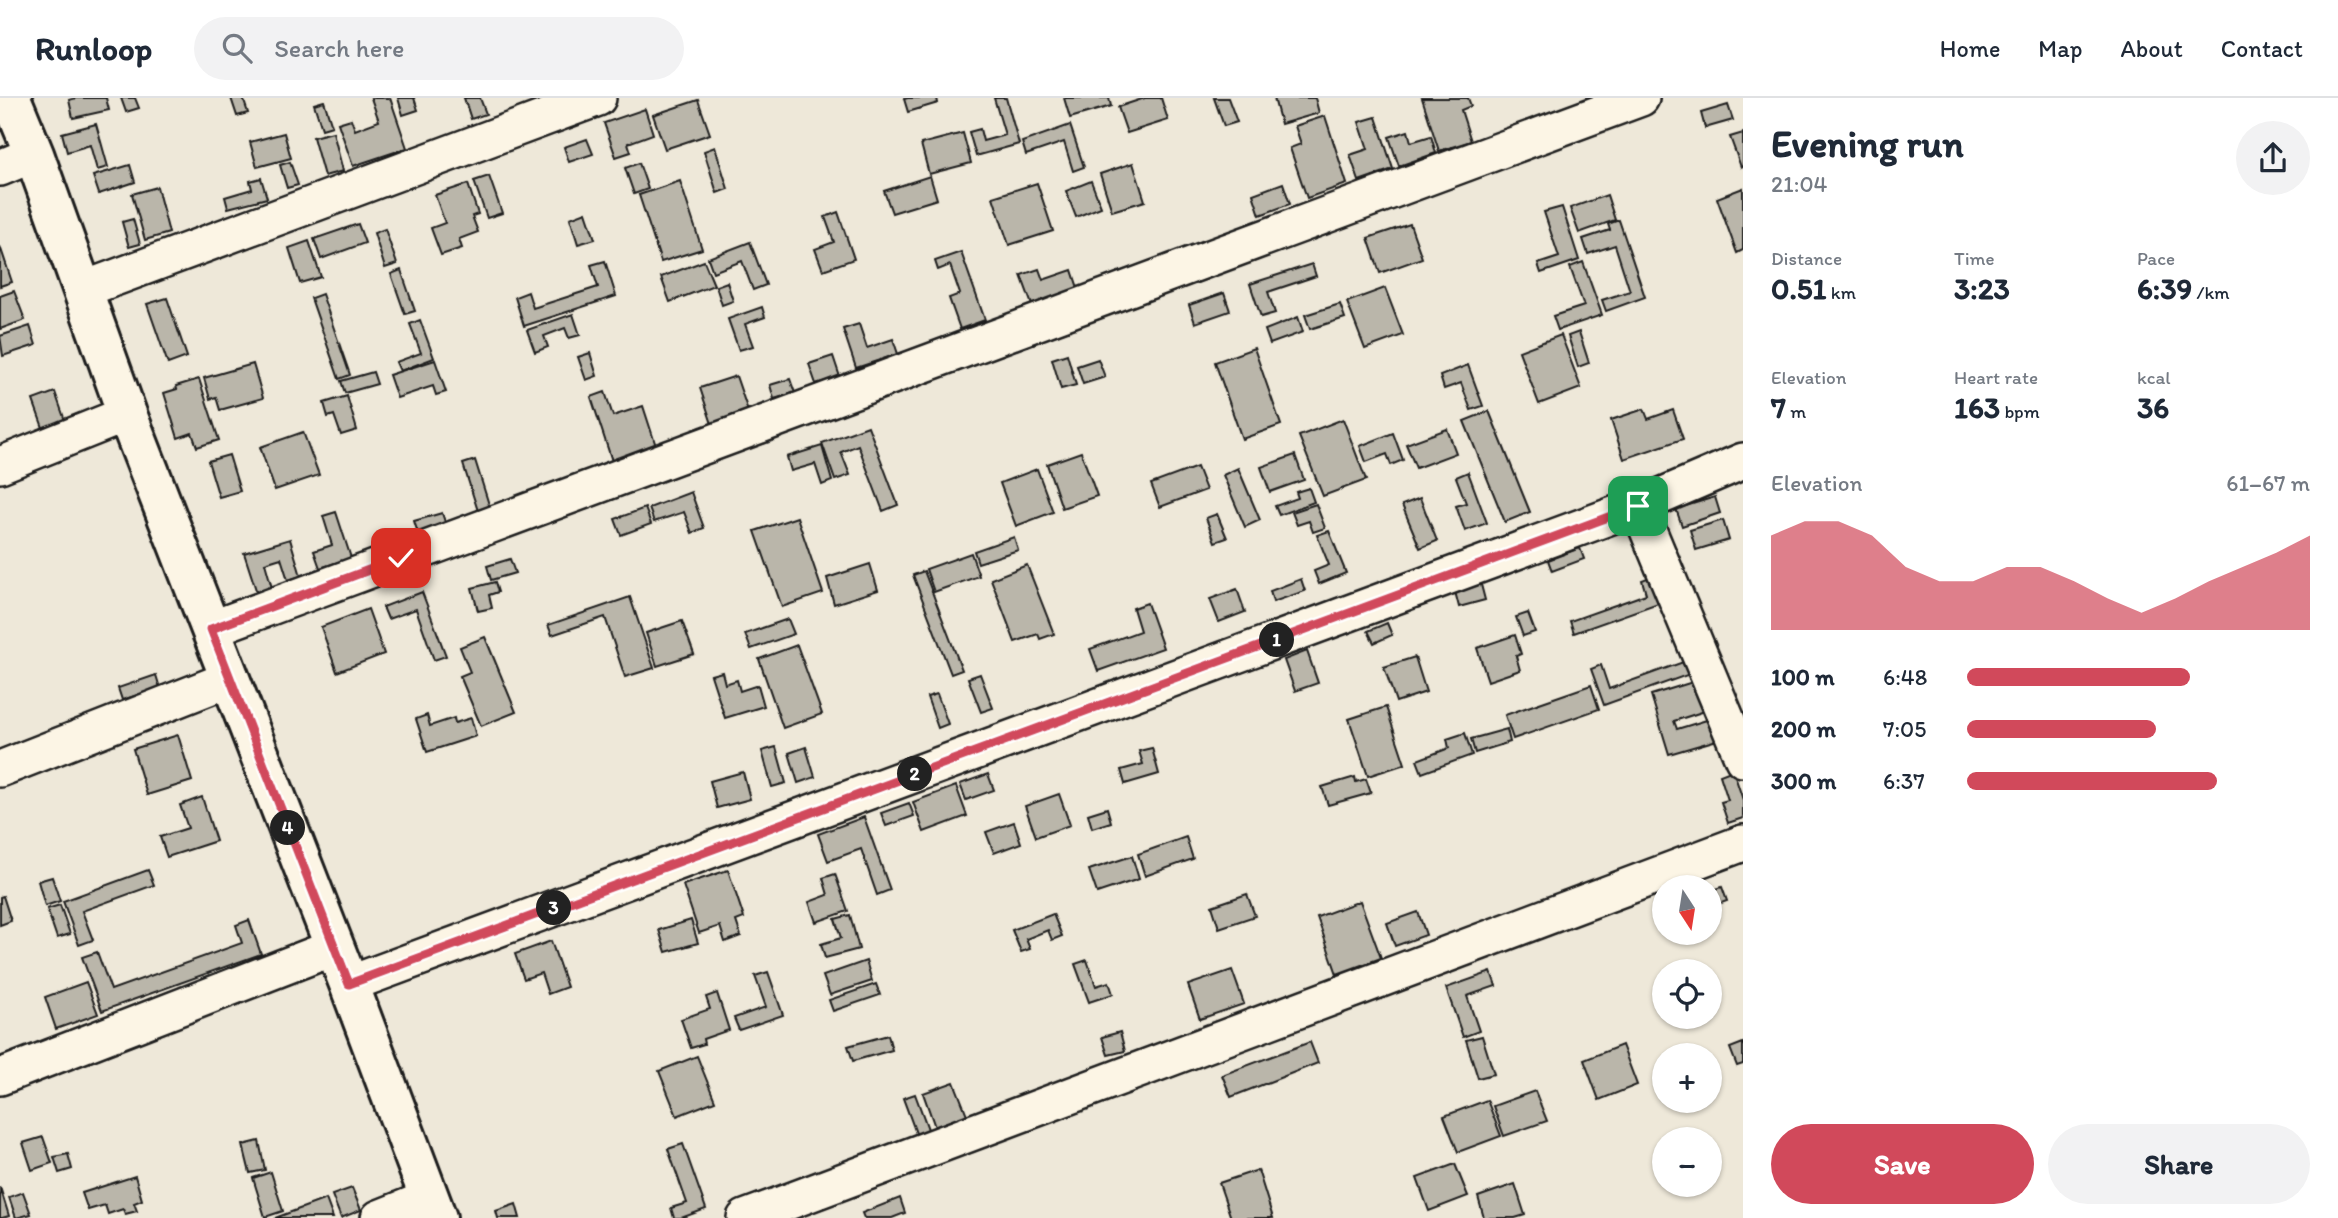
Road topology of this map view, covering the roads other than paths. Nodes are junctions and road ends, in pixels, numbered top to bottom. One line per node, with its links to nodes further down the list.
1 (11, 98): 4 (main road)
2 (598, 98): 5 (street)
3 (1641, 98): 10 (street)
4 (17, 161): 5 (main road)
5 (82, 290): 6 (main road)
6 (127, 414): 8 (street); 10 (main road)
7 (1743, 461): 9 (street)
8 (0, 466)
9 (1638, 506): 12 (street); 16 (street)
10 (211, 629): 11 (main road)
11 (229, 679): 13 (street); 15 (main road)
12 (1743, 759)
13 (0, 769)
14 (1743, 843): 20 (street)
15 (335, 947): 16 (main road); 17 (street)
16 (349, 984): 18 (main road)
17 (0, 1077)
18 (433, 1208): 19 (street)
19 (379, 1218)
20 (745, 1218)

